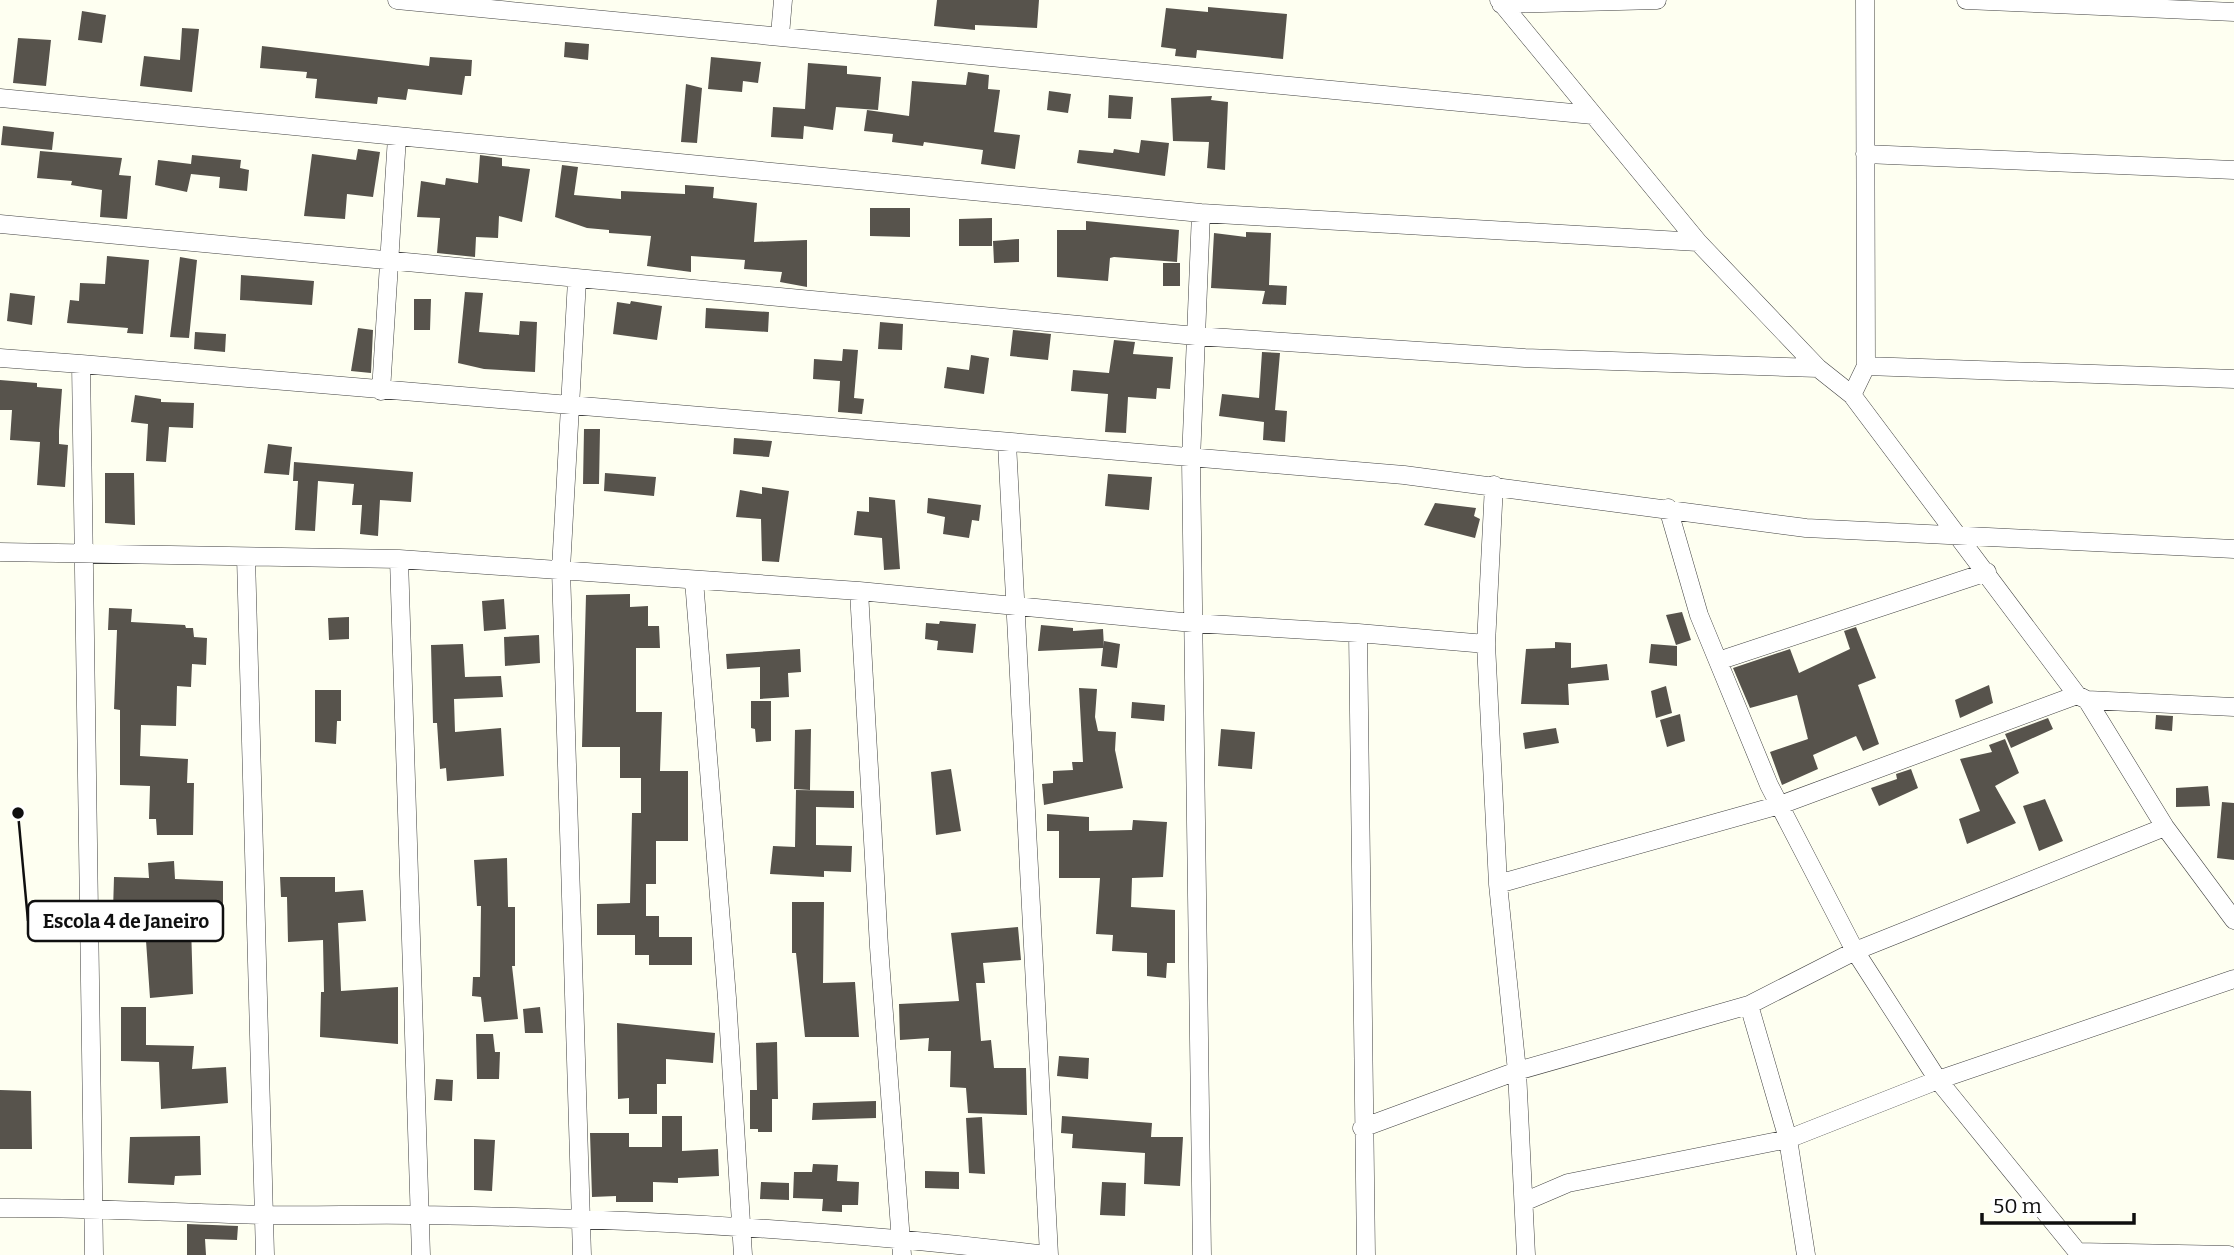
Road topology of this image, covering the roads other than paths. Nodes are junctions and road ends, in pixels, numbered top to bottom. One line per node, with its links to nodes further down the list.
1 (397, 0): 9 (street)
2 (783, 0): 9 (street)
3 (1657, 0): 6 (street)
4 (1865, 0): 13 (street)
5 (1965, 0): 8 (street)
6 (1535, 1): 7 (street)
7 (1500, 2): 11 (street)
8 (2234, 12)
9 (780, 35): 11 (street)
10 (0, 98): 12 (street)
11 (1593, 115): 17 (street)
12 (397, 137): 15 (street); 18 (street)
13 (1865, 154): 14 (street); 23 (street)
14 (2234, 170)
15 (1201, 213): 17 (street); 20 (street)
16 (0, 224): 18 (street)
17 (1698, 242): 24 (street)
18 (388, 262): 19 (street); 26 (street)
19 (577, 280): 20 (street); 28 (street)
20 (1196, 336): 24 (street); 30 (street)
21 (0, 358): 22 (street)
22 (81, 364): 26 (street); 36 (street)
23 (1866, 366): 25 (street); 27 (street)
24 (1818, 368): 27 (street)
25 (2234, 379)
26 (382, 391): 28 (street)
27 (1852, 395): 33 (street)
28 (569, 407): 29 (street); 39 (street)
29 (1007, 443): 30 (street); 43 (street)
30 (1191, 460): 31 (street); 44 (street)
31 (1494, 485): 32 (street); 46 (street)
32 (1668, 508): 33 (street); 47 (street)
33 (1960, 536): 34 (street); 40 (street)
34 (2234, 549)
35 (0, 552): 36 (street)
36 (82, 554): 37 (street); 62 (street)
37 (246, 556): 38 (street); 64 (street)
38 (399, 558): 39 (street); 65 (street)
39 (561, 569): 41 (street); 66 (street)
40 (1987, 572): 47 (street); 48 (street)
41 (694, 580): 42 (street); 67 (street)
42 (859, 592): 43 (street); 68 (street)
43 (1014, 604): 44 (street); 75 (street)
44 (1192, 623): 45 (street); 76 (street)
45 (1358, 633): 46 (street); 59 (street)
46 (1486, 644): 52 (street)
47 (1718, 661): 50 (street)
48 (2082, 697): 49 (street); 50 (street); 51 (street)
49 (2234, 707)
50 (1780, 805): 52 (street); 54 (street)
51 (2165, 827): 53 (street); 54 (street)
52 (1498, 884): 57 (street)
53 (2234, 920)
54 (1855, 951): 56 (street); 58 (street)
55 (2234, 979): 58 (street)
56 (1749, 1005): 57 (street); 60 (street)
57 (1517, 1071): 59 (street); 61 (street)
58 (1938, 1080): 60 (street); 69 (street)
59 (1362, 1128): 77 (street)
60 (1788, 1139): 61 (street); 79 (street)
61 (1526, 1201): 78 (street)
62 (92, 1207): 63 (street); 64 (street); 70 (street)
63 (0, 1208)
64 (264, 1215): 65 (street); 71 (street)
65 (420, 1215): 66 (street); 72 (street)
66 (580, 1221): 67 (street); 73 (street)
67 (742, 1229): 68 (street); 74 (street)
68 (903, 1246): 75 (street)
69 (2079, 1253): 80 (street)
70 (94, 1255)
71 (265, 1255)
72 (421, 1255)
73 (582, 1255)
74 (743, 1255)
75 (1049, 1255)
76 (1202, 1255)
77 (1366, 1255)
78 (1526, 1255)
79 (1806, 1255)
80 (2229, 1255)

